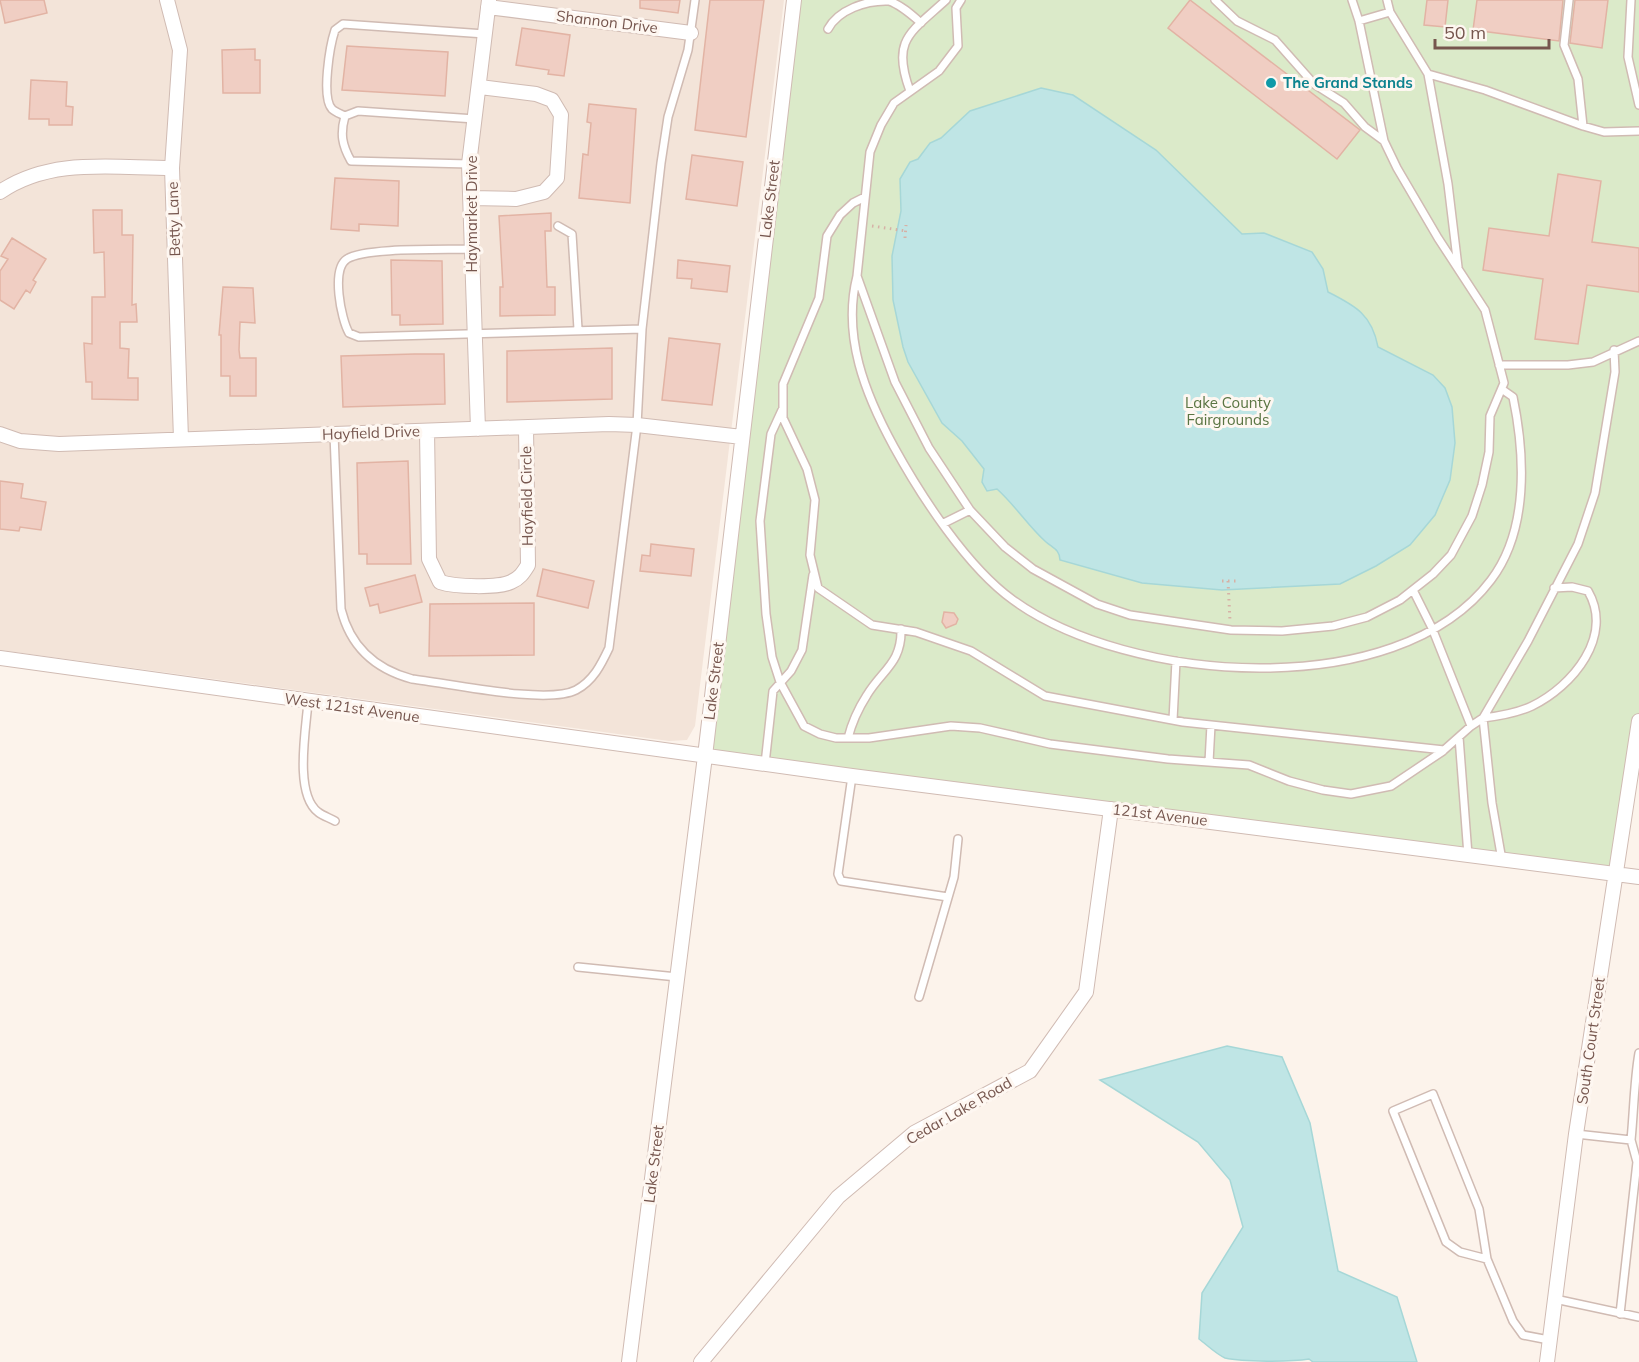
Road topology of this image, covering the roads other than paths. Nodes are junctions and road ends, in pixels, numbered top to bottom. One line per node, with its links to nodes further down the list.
1 (167, 0): 28 (street, Betty Lane)
2 (695, 0): 16 (lane)
3 (794, 0): 50 (street, Lake Street)
4 (946, 0): 14 (lane)
5 (961, 0): 20 (lane)
6 (1215, 0): 26 (lane)
7 (1352, 0): 13 (lane)
8 (1387, 0): 12 (lane)
9 (1569, 0): 24 (lane)
10 (1631, 0): 21 (lane)
11 (488, 3): 16 (street, Shannon Drive); 17 (street, Haymarket Drive)
12 (1390, 12): 13 (lane); 18 (lane)
13 (1359, 21): 26 (lane)
14 (921, 23): 15 (lane); 20 (lane)
15 (828, 29)
16 (691, 33): 37 (lane)
17 (485, 34): 19 (street, Haymarket Drive); 22 (lane)
18 (1428, 74): 24 (lane); 34 (lane)
19 (480, 87): 23 (street, Haymarket Drive); 31 (street)
20 (910, 91): 30 (lane)
21 (1639, 105)
22 (345, 116): 23 (lane); 27 (lane)
23 (476, 119): 27 (street, Haymarket Drive)
24 (1583, 126): 25 (lane)
25 (1639, 131)
26 (1384, 141): 34 (lane)
27 (470, 164): 31 (street, Haymarket Drive)
28 (172, 168): 29 (street); 51 (street, Betty Lane)
29 (0, 192)
30 (865, 197): 35 (lane); 43 (lane)
31 (471, 198): 33 (street, Haymarket Drive)
32 (558, 226): 36 (lane)
33 (471, 249): 38 (street, Haymarket Drive); 38 (lane)
34 (1459, 270): 41 (lane)
35 (857, 276): 52 (lane); 53 (lane)
36 (578, 329): 37 (lane); 38 (lane)
37 (642, 329): 44 (lane)
38 (474, 334): 46 (street, Haymarket Drive)
39 (1639, 341): 40 (lane)
40 (1614, 351): 41 (lane); 55 (lane)
41 (1499, 364): 42 (lane)
42 (1503, 390): 56 (lane); 57 (lane)
43 (783, 408): 54 (lane); 61 (lane)
44 (637, 425): 45 (street, Hayfield Drive); 49 (lane); 50 (street, Hayfield Drive)
45 (526, 428): 46 (street, Hayfield Drive); 47 (street, Hayfield Circle)
46 (478, 429): 47 (street, Hayfield Drive)
47 (427, 431): 49 (street, Hayfield Drive)
48 (0, 434): 51 (street, Hayfield Drive)
49 (334, 434): 51 (street, Hayfield Drive)
50 (742, 437): 71 (street, Lake Street)
51 (181, 439)
52 (970, 510): 53 (lane); 56 (lane)
53 (944, 523): 60 (lane)
54 (814, 570): 58 (lane); 61 (lane)
55 (1554, 588): 63 (lane); 63 (lane)
56 (1413, 590): 57 (lane)
57 (1432, 628): 60 (lane); 67 (lane)
58 (901, 629): 64 (lane); 69 (lane)
59 (0, 658): 62 (street, West 121st Avenue)
60 (1176, 661): 64 (lane)
61 (780, 682): 69 (lane); 73 (lane)
62 (308, 702): 71 (street, West 121st Avenue); 76 (lane)
63 (1483, 718): 67 (lane); 79 (lane)
64 (1173, 720): 66 (lane)
65 (1639, 721): 80 (street, South Court Street)
66 (1211, 724): 70 (lane); 72 (lane)
67 (1471, 726): 68 (lane)
68 (1459, 737): 70 (lane); 78 (lane)
69 (848, 738): 72 (lane)
70 (1444, 750): 72 (lane)
71 (705, 756): 73 (street, 121st Avenue); 84 (street, Lake Street)
72 (1209, 762)
73 (765, 764): 74 (street, 121st Avenue)
74 (852, 776): 75 (street, 121st Avenue); 82 (lane)
75 (1112, 809): 78 (street, 121st Avenue); 95 (street, Cedar Lake Road)
76 (335, 821)
77 (958, 839): 82 (lane)
78 (1468, 855): 79 (street, 121st Avenue)
79 (1502, 860): 80 (street, 121st Avenue)
80 (1614, 874): 81 (street, 121st Avenue); 87 (street, South Court Street)
81 (1639, 877)
82 (948, 897): 85 (lane)
83 (578, 967): 84 (lane)
84 (677, 977): 94 (street, Lake Street)
85 (919, 998)
86 (1639, 1053): 88 (lane)
87 (1576, 1134): 88 (lane); 90 (street, South Court Street)
88 (1631, 1140): 91 (lane)
89 (1487, 1259): 89 (lane); 93 (lane)
90 (1555, 1299): 91 (lane); 93 (street, South Court Street)
91 (1620, 1314): 92 (lane)
92 (1639, 1317)
93 (1549, 1340): 96 (street, South Court Street)
94 (629, 1362)
95 (701, 1362)
96 (1547, 1362)

